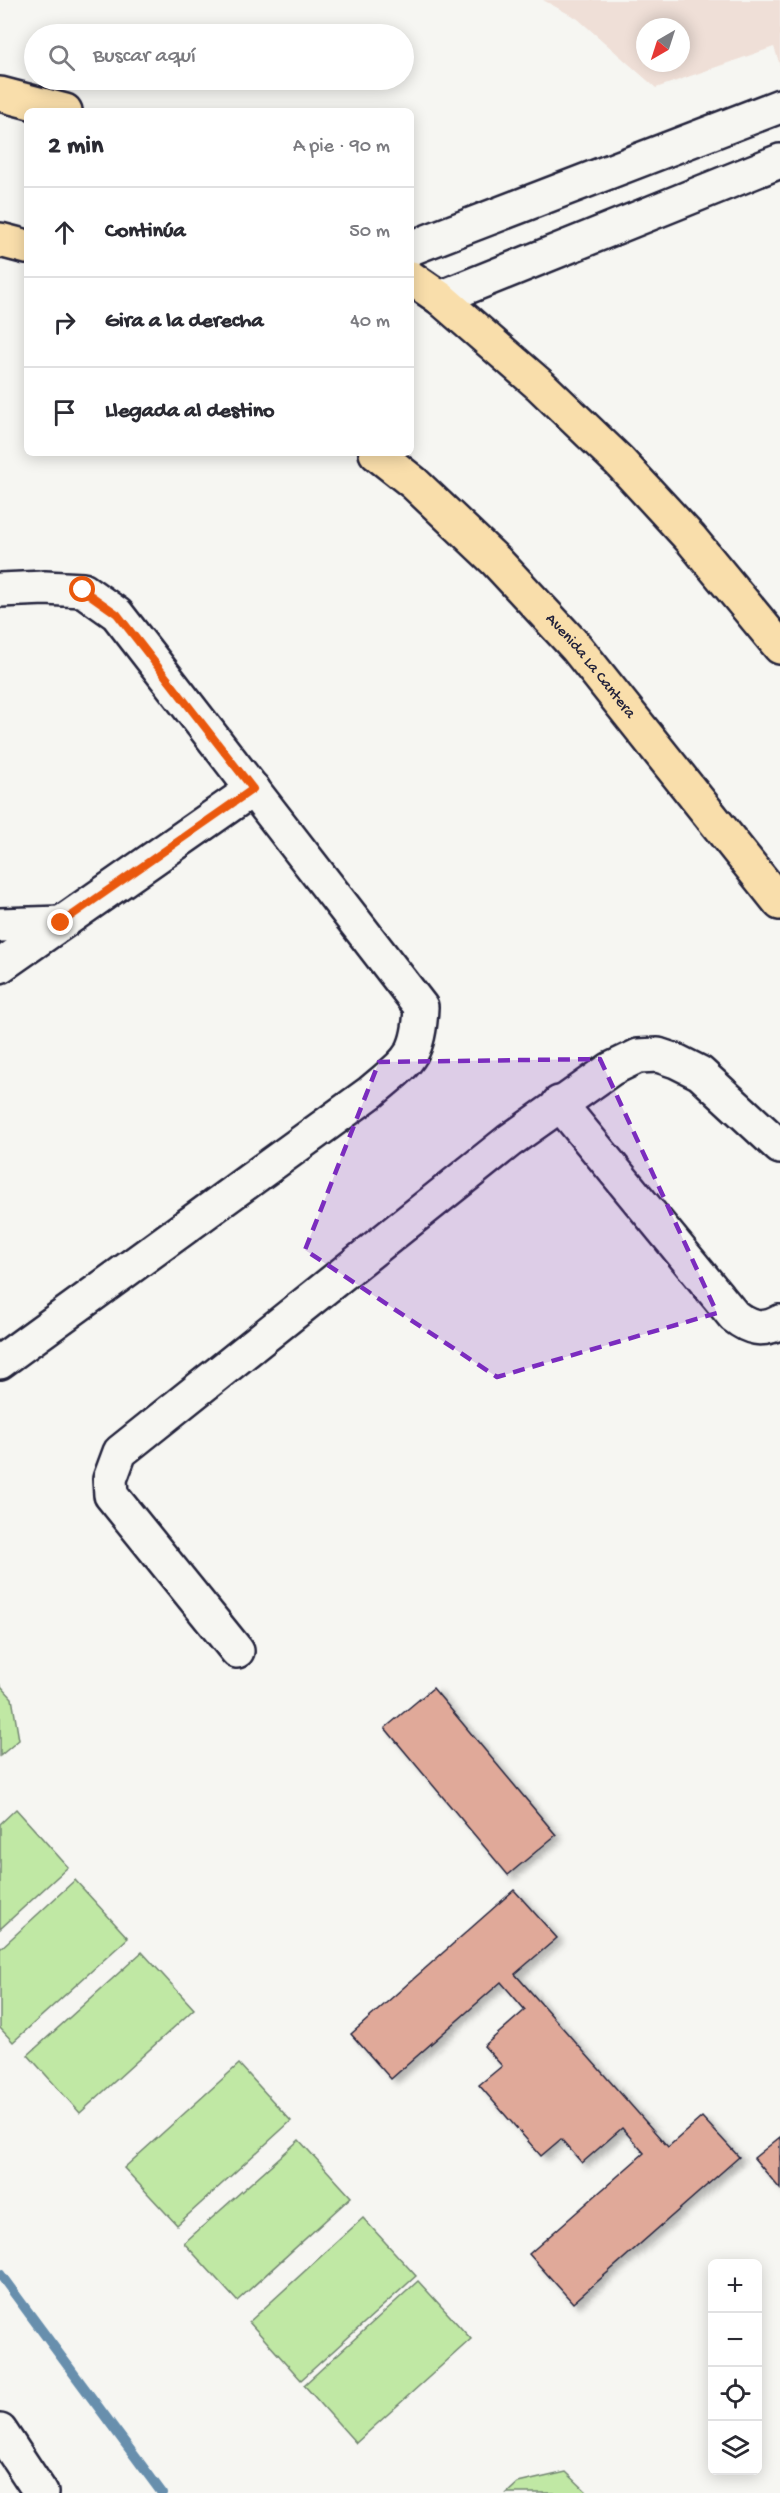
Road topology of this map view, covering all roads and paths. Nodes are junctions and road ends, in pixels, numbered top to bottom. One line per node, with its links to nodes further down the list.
1 (0, 94): 3 (main road)
2 (780, 106): 7 (street)
3 (53, 108)
4 (780, 162): 9 (street)
5 (0, 240): 6 (main road)
6 (24, 246)
7 (414, 247)
8 (414, 283): 9 (main road)
9 (425, 302): 12 (main road)
10 (380, 456): 14 (main road, Avenida La Cantera)
11 (0, 590): 13 (street)
12 (780, 646)
13 (253, 789): 15 (street); 21 (street)
14 (780, 903)
15 (61, 923): 16 (street); 17 (street)
16 (0, 925)
17 (0, 966)
18 (559, 1103): 19 (street); 20 (street); 22 (street)
19 (780, 1147)
20 (780, 1322)
21 (0, 1362)
22 (237, 1651)
23 (0, 2430): 24 (street)
24 (41, 2493)

